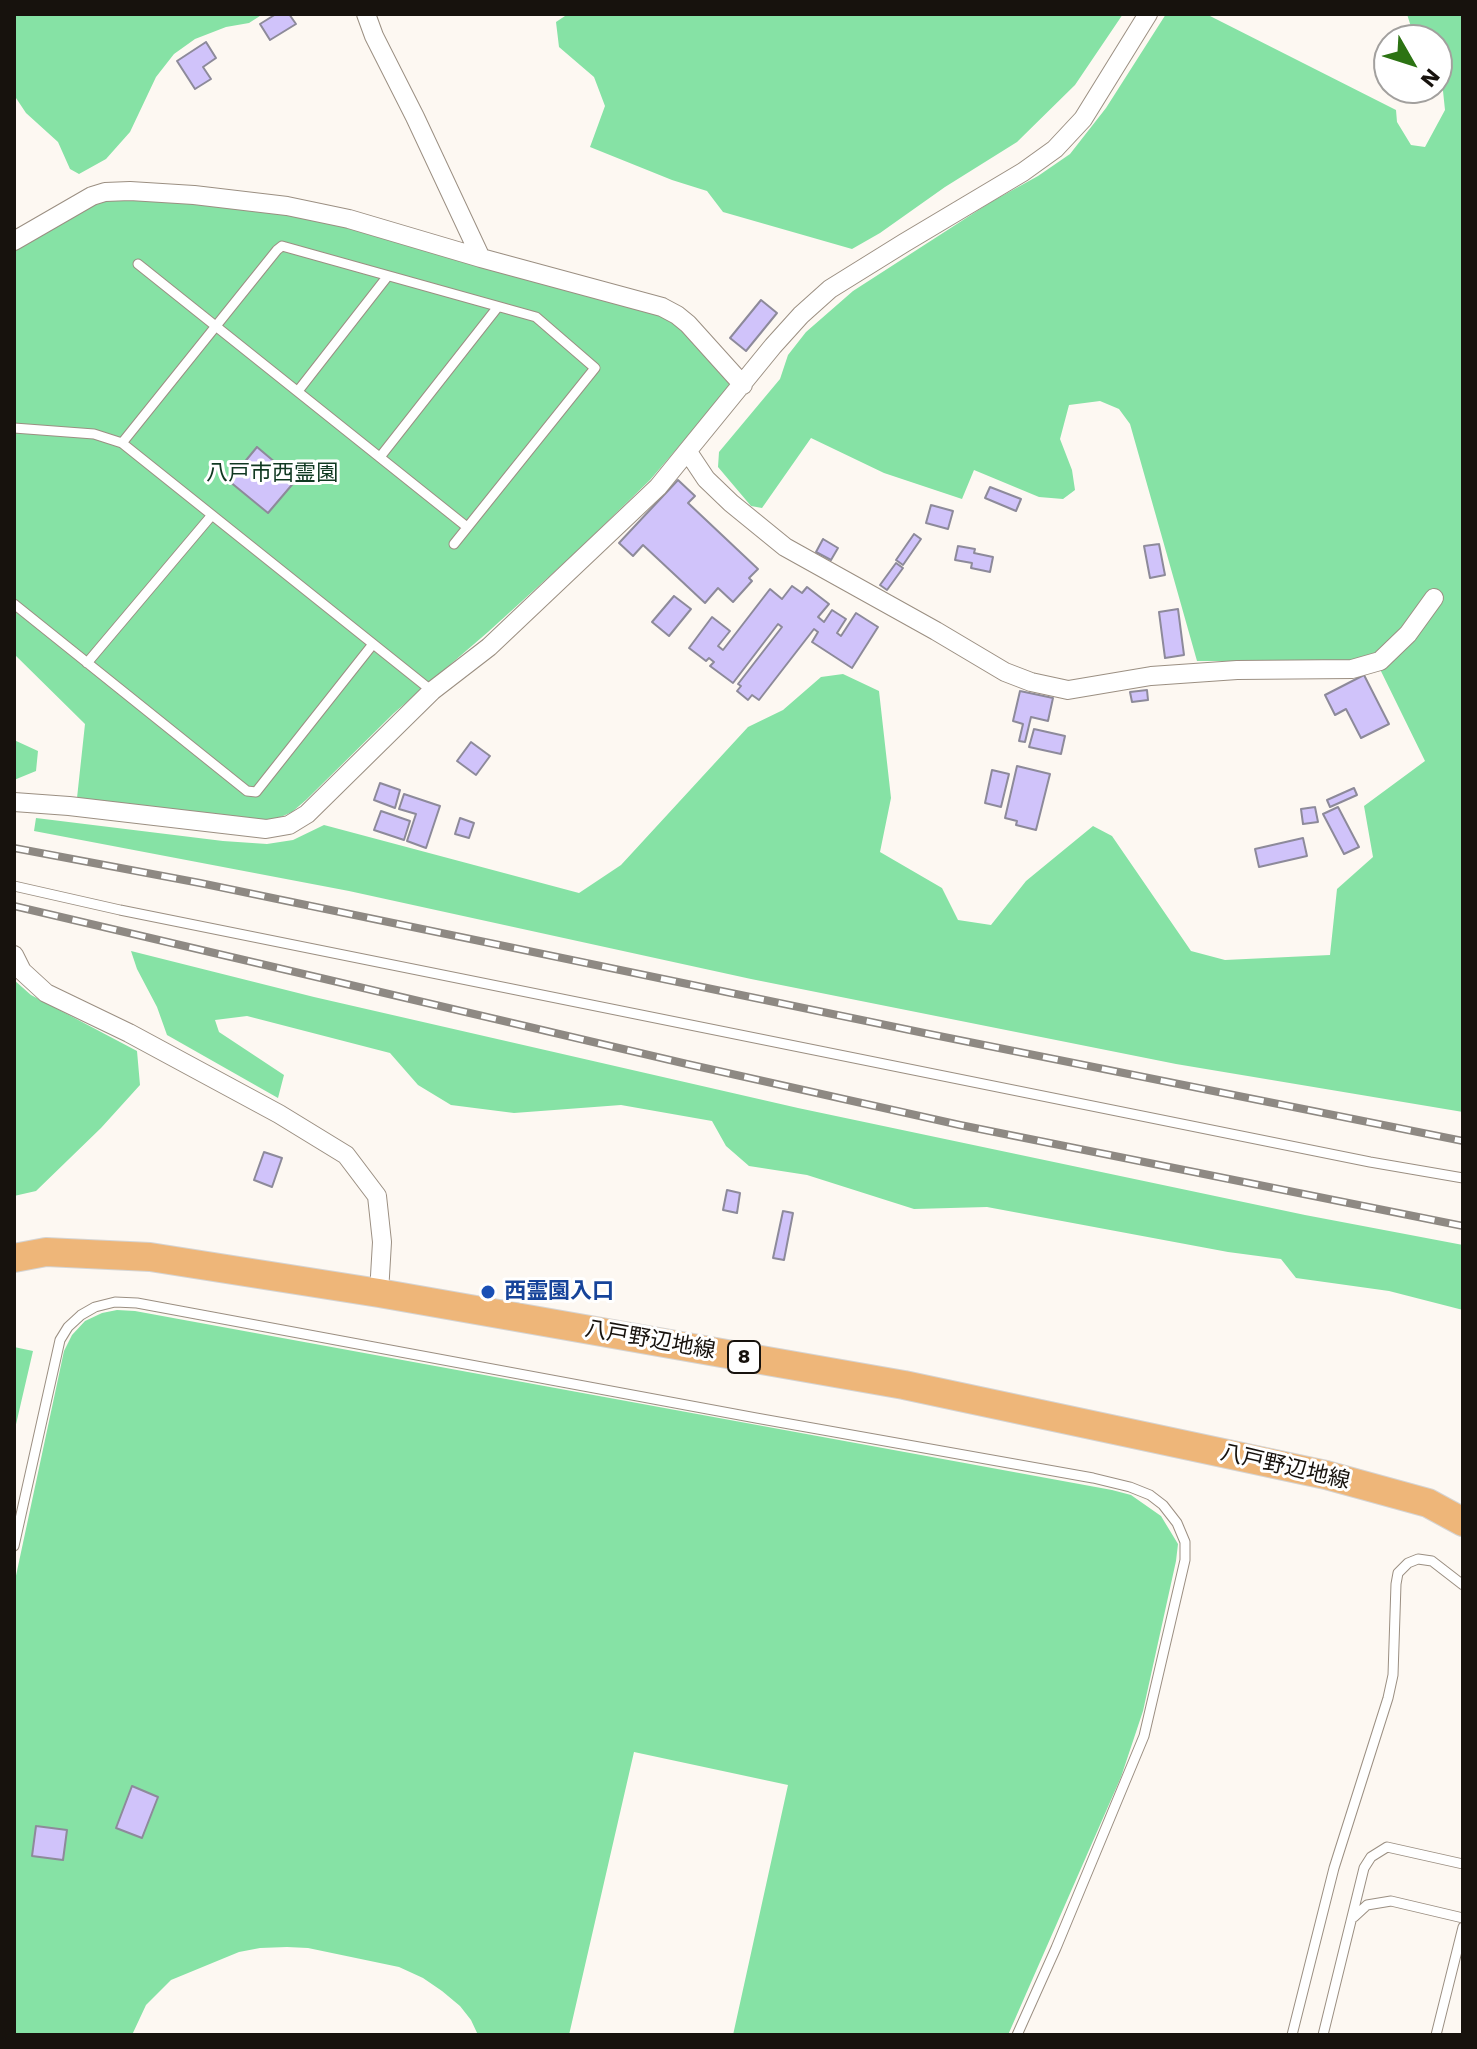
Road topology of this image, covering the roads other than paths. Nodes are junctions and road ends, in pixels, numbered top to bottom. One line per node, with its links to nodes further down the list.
1 (366, 14): 4 (street)
2 (1148, 14): 9 (street)
3 (14, 241): 4 (street)
4 (481, 258): 9 (street)
5 (138, 264): 8 (lane)
6 (387, 277): 7 (lane); 8 (lane); 10 (lane)
7 (497, 308): 14 (lane); 16 (lane)
8 (216, 325): 10 (lane); 12 (lane)
9 (743, 385): 13 (street)
10 (298, 391): 14 (lane)
11 (14, 428): 12 (lane)
12 (122, 443): 15 (lane)
13 (688, 452): 18 (street); 22 (street)
14 (380, 457): 16 (lane)
15 (212, 515): 20 (lane); 21 (lane)
16 (467, 527): 17 (lane)
17 (454, 544)
18 (1434, 598)
19 (14, 604): 21 (lane)
20 (373, 644): 21 (lane); 22 (lane)
21 (87, 663)
22 (432, 691): 23 (street)
23 (14, 802)
24 (14, 886): 26 (lane)
25 (14, 955): 28 (street)
26 (1463, 1178)
27 (14, 1258): 28 (main road, 八戸野辺地線 / 8)
28 (379, 1293): 29 (main road, 八戸野辺地線 / 8)
29 (1463, 1522)
30 (14, 1546): 36 (lane)
31 (1463, 1585): 37 (lane)
32 (1463, 1864): 34 (lane)
33 (1463, 1918): 34 (lane)
34 (1351, 1920): 38 (lane)
35 (1463, 1927): 39 (lane)
36 (1017, 2035)
37 (1292, 2035)
38 (1323, 2035)
39 (1436, 2035)

